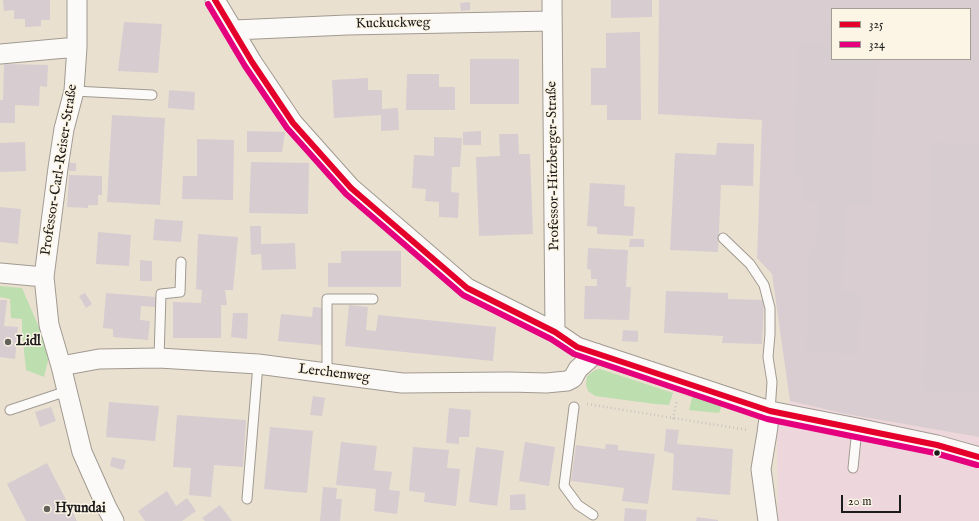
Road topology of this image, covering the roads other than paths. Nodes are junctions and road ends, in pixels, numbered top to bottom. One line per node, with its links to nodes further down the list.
1 (77, 0): 6 (street, Professor-Carl-Reiser-Straße)
2 (215, 0): 5 (street)
3 (552, 0): 4 (street, Professor-Hitzberger-Straße)
4 (552, 21): 5 (street, Kuckuckweg); 15 (street, Professor-Hitzberger-Straße)
5 (234, 30): 15 (street)
6 (77, 46): 7 (street); 8 (street, Professor-Carl-Reiser-Straße)
7 (0, 54)
8 (74, 91): 9 (lane); 13 (street, Professor-Carl-Reiser-Straße)
9 (152, 95)
10 (723, 238): 24 (lane)
11 (181, 262): 17 (lane)
12 (0, 273): 13 (street)
13 (44, 277): 19 (street, Professor-Carl-Reiser-Straße)
14 (373, 299): 20 (lane)
15 (555, 332): 16 (street)
16 (596, 353): 20 (street, Lerchenweg); 24 (street)
17 (159, 358): 18 (street, Lerchenweg); 19 (street, Lerchenweg)
18 (258, 364): 20 (street, Lerchenweg); 28 (lane)
19 (61, 366): 21 (street, Professor-Carl-Reiser-Straße)
20 (327, 373)
21 (67, 391): 23 (lane); 30 (street, Professor-Carl-Reiser-Straße)
22 (578, 405): 29 (lane)
23 (10, 410)
24 (770, 411): 25 (street); 31 (street)
25 (857, 428): 26 (street); 27 (lane)
26 (979, 457)
27 (853, 468)
28 (247, 499)
29 (593, 514)
30 (114, 521)
31 (768, 521)

